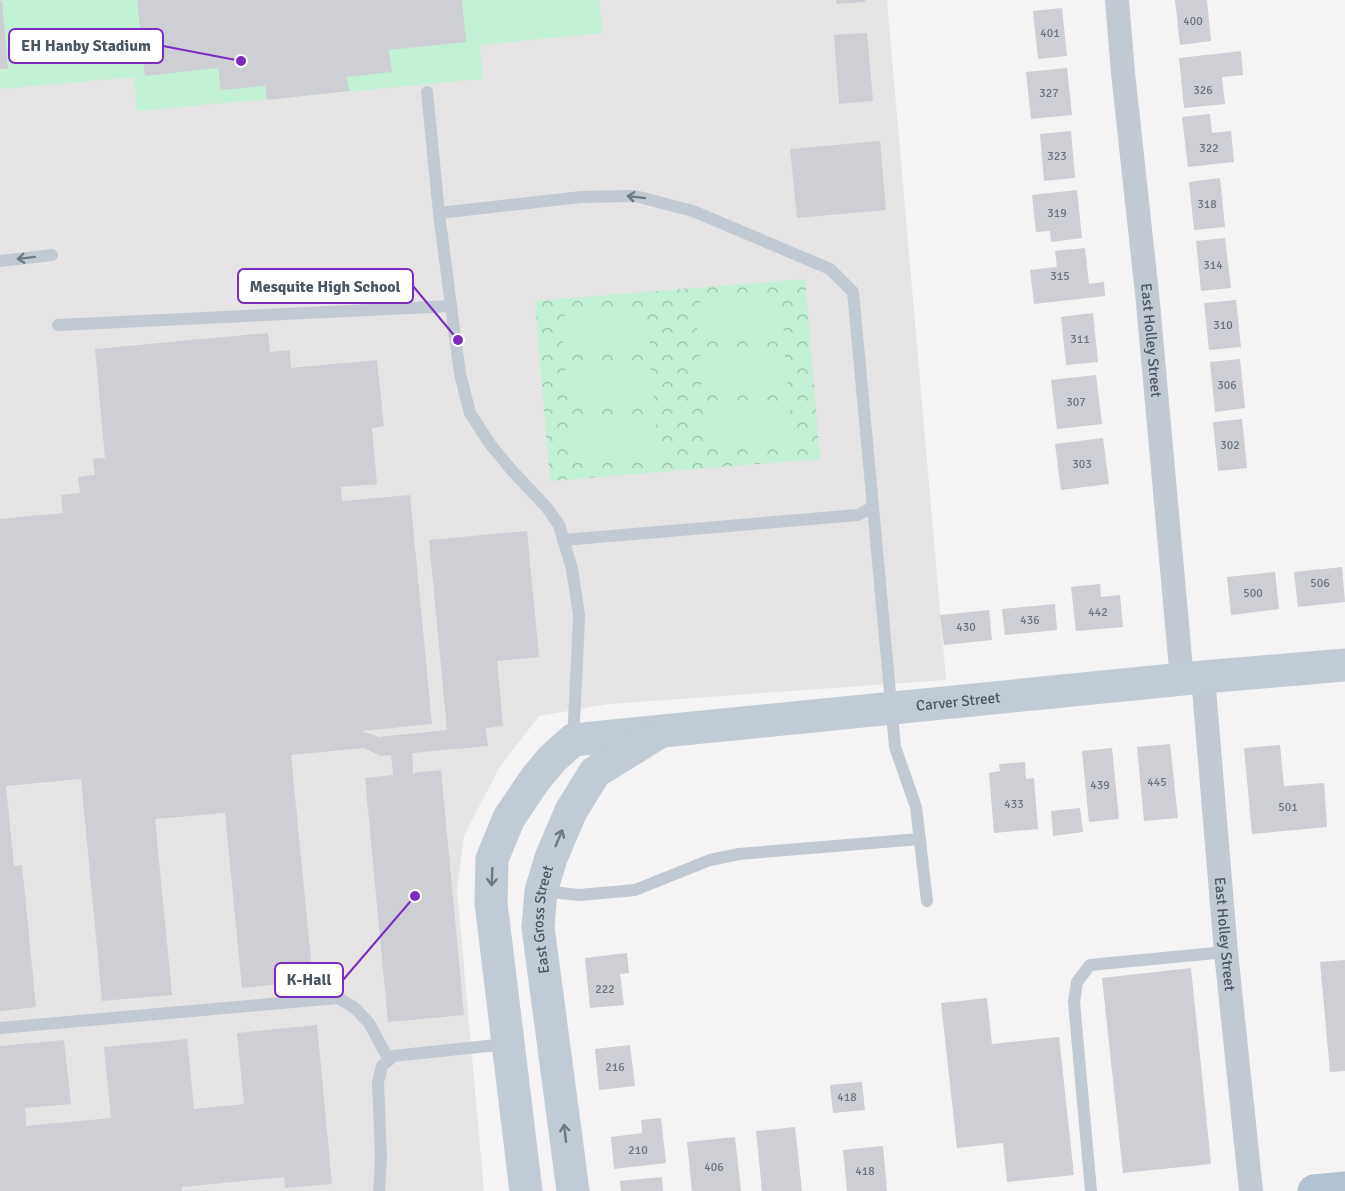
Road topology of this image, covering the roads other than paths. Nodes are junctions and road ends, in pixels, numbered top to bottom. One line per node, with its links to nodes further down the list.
1 (1117, 0): 11 (street, East Holley Street)
2 (427, 92): 3 (lane)
3 (439, 213): 6 (lane); 8 (lane, one-way to 3)
4 (52, 255): 5 (lane, one-way to 5)
5 (0, 261)
6 (451, 306): 7 (lane); 9 (lane)
7 (58, 325)
8 (873, 507): 9 (lane); 12 (lane)
9 (563, 540): 14 (lane)
10 (1345, 665): 11 (street, Carver Street)
11 (1192, 679): 12 (street, Carver Street); 18 (street, East Holley Street)
12 (891, 708): 13 (street, Carver Street); 15 (lane)
13 (662, 731): 14 (street, Carver Street); 16 (street, East Gross Street, one-way to 13)
14 (573, 740): 20 (street, one-way to 20)
15 (920, 839): 16 (lane); 17 (lane)
16 (541, 891): 25 (street, East Gross Street, one-way to 16)
17 (927, 901)
18 (1226, 952): 26 (lane); 27 (street, East Holley Street)
19 (0, 1028): 21 (lane)
20 (508, 1044): 21 (lane); 24 (street)
21 (389, 1060): 23 (lane)
22 (1345, 1188): 28 (main road)
23 (379, 1191)
24 (526, 1191)
25 (573, 1191)
26 (1091, 1191)
27 (1251, 1191)
28 (1314, 1191)

